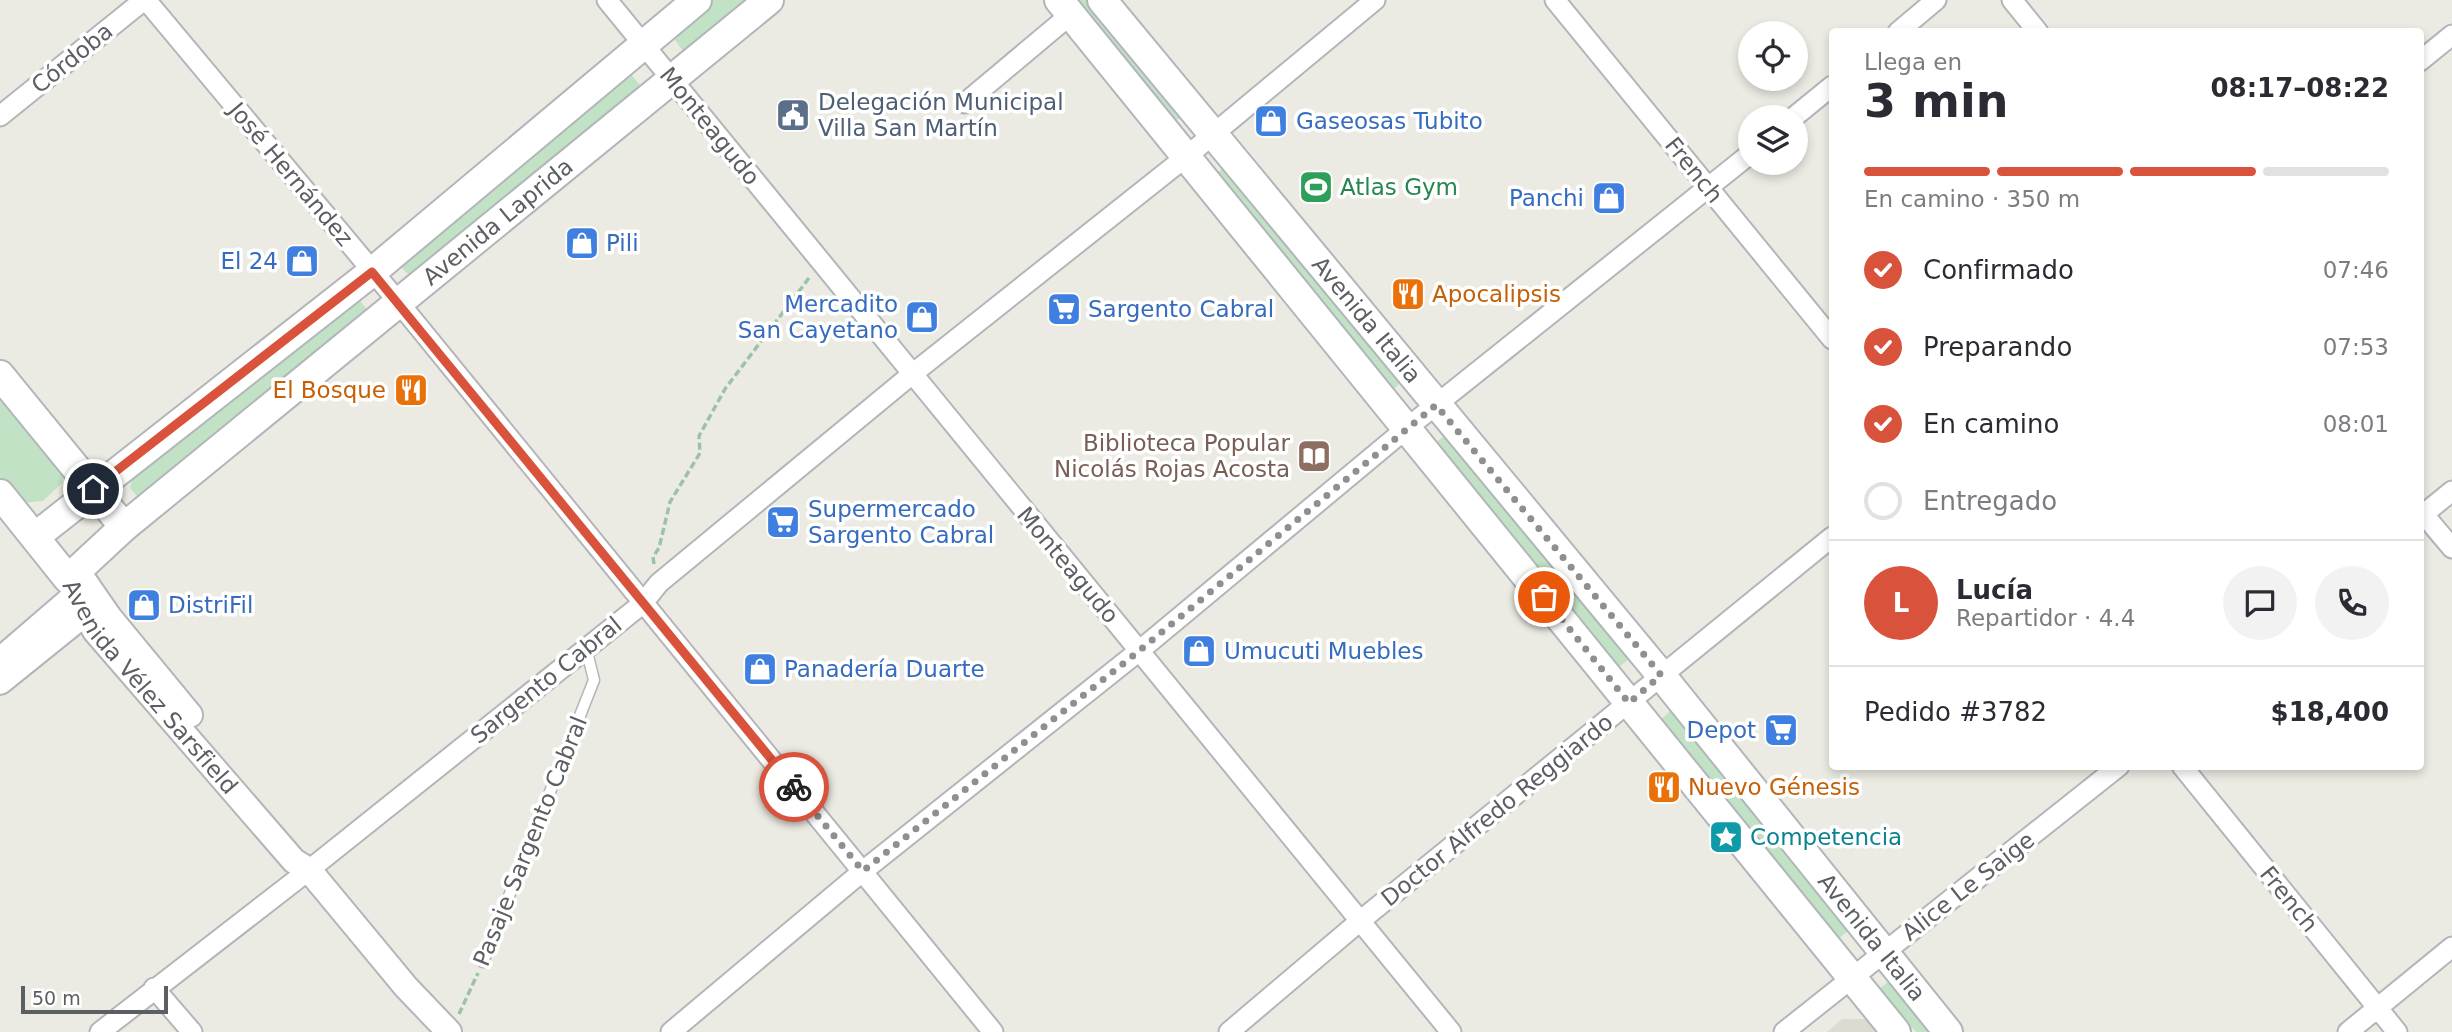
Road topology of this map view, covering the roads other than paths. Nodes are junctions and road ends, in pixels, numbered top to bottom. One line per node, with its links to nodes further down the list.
1 (145, 0): 20 (street, Córdoba); 25 (street, José Hernández)
2 (607, 0): 14 (street, Monteagudo)
3 (697, 0): 14 (main road, Avenida Laprida)
4 (769, 0): 16 (main road, Avenida Laprida)
5 (1102, 0): 21 (main road, Avenida Italia)
6 (1375, 0): 21 (street, Sargento Cabral)
7 (1555, 0): 24 (street, French)
8 (1936, 0): 11 (street)
9 (2012, 0): 12 (street)
10 (1065, 7): 18 (street); 22 (main road, Avenida Italia)
11 (1903, 28)
12 (2035, 28)
13 (2452, 35): 15 (street)
14 (643, 43): 16 (street, Monteagudo); 25 (main road, Avenida Laprida)
15 (2424, 58)
16 (671, 78): 26 (main road, Avenida Laprida); 29 (street, Monteagudo)
17 (1829, 88): 19 (street)
18 (965, 103)
19 (1808, 106)
20 (0, 116)
21 (1213, 133): 22 (street, Sargento Cabral); 30 (main road, Avenida Italia)
22 (1188, 156): 29 (street, Sargento Cabral); 31 (main road, Avenida Italia)
23 (1738, 164): 24 (street)
24 (1709, 188): 27 (street, French); 30 (street)
25 (372, 272): 26 (street, José Hernández); 32 (main road, Avenida Laprida)
26 (400, 304): 37 (main road, Avenida Laprida); 42 (street, José Hernández)
27 (1829, 335)
28 (0, 375): 32 (main road)
29 (911, 375): 42 (street, Sargento Cabral); 44 (street, Monteagudo)
30 (1436, 405): 31 (street); 46 (main road, Avenida Italia)
31 (1407, 428): 44 (street); 48 (main road, Avenida Italia)
32 (93, 489): 37 (main road); 38 (main road, Avenida Laprida)
33 (2452, 491): 35 (street)
34 (0, 494): 38 (main road, Avenida Vélez Sarsfield)
35 (2424, 511)
36 (2424, 516): 40 (street)
37 (124, 527): 41 (main road, Avenida Laprida)
38 (36, 537): 41 (main road, Avenida Vélez Sarsfield)
39 (1829, 539): 46 (street, Doctor Alfredo Reggiardo)
40 (2452, 548)
41 (82, 591): 45 (street, Avenida Laprida); 47 (street, Avenida Laprida); 51 (street, Avenida Vélez Sarsfield)
42 (642, 604): 43 (street, Sargento Cabral); 52 (street, José Hernández)
43 (586, 648): 51 (street, Sargento Cabral); 56 (lane, Pasaje Sargento Cabral)
44 (1139, 651): 52 (street); 53 (street, Monteagudo)
45 (0, 660)
46 (1661, 675): 48 (street, Doctor Alfredo Reggiardo); 55 (main road, Avenida Italia)
47 (0, 682)
48 (1629, 703): 53 (street, Doctor Alfredo Reggiardo); 57 (main road, Avenida Italia)
49 (2114, 770): 55 (street, Alice Le Saige)
50 (2185, 770): 59 (street, French)
51 (309, 870): 58 (street, Sargento Cabral); 60 (street, Avenida Vélez Sarsfield)
52 (863, 871): 63 (street); 64 (street, José Hernández)
53 (1360, 921): 65 (street, Doctor Alfredo Reggiardo); 66 (street, Monteagudo)
54 (2452, 947): 59 (street)
55 (1882, 954): 57 (street, Alice Le Saige); 69 (main road, Avenida Italia)
56 (484, 961)
57 (1851, 979): 67 (street, Alice Le Saige); 68 (main road, Avenida Italia)
58 (154, 988): 61 (street, Sargento Cabral); 62 (street)
59 (2377, 1008): 70 (street); 71 (street, French)
60 (453, 1026)
61 (100, 1032)
62 (192, 1032)
63 (671, 1032)
64 (993, 1032)
65 (1229, 1032)
66 (1451, 1032)
67 (1784, 1032)
68 (1896, 1032)
69 (1948, 1032)
70 (2348, 1032)
71 (2397, 1032)

